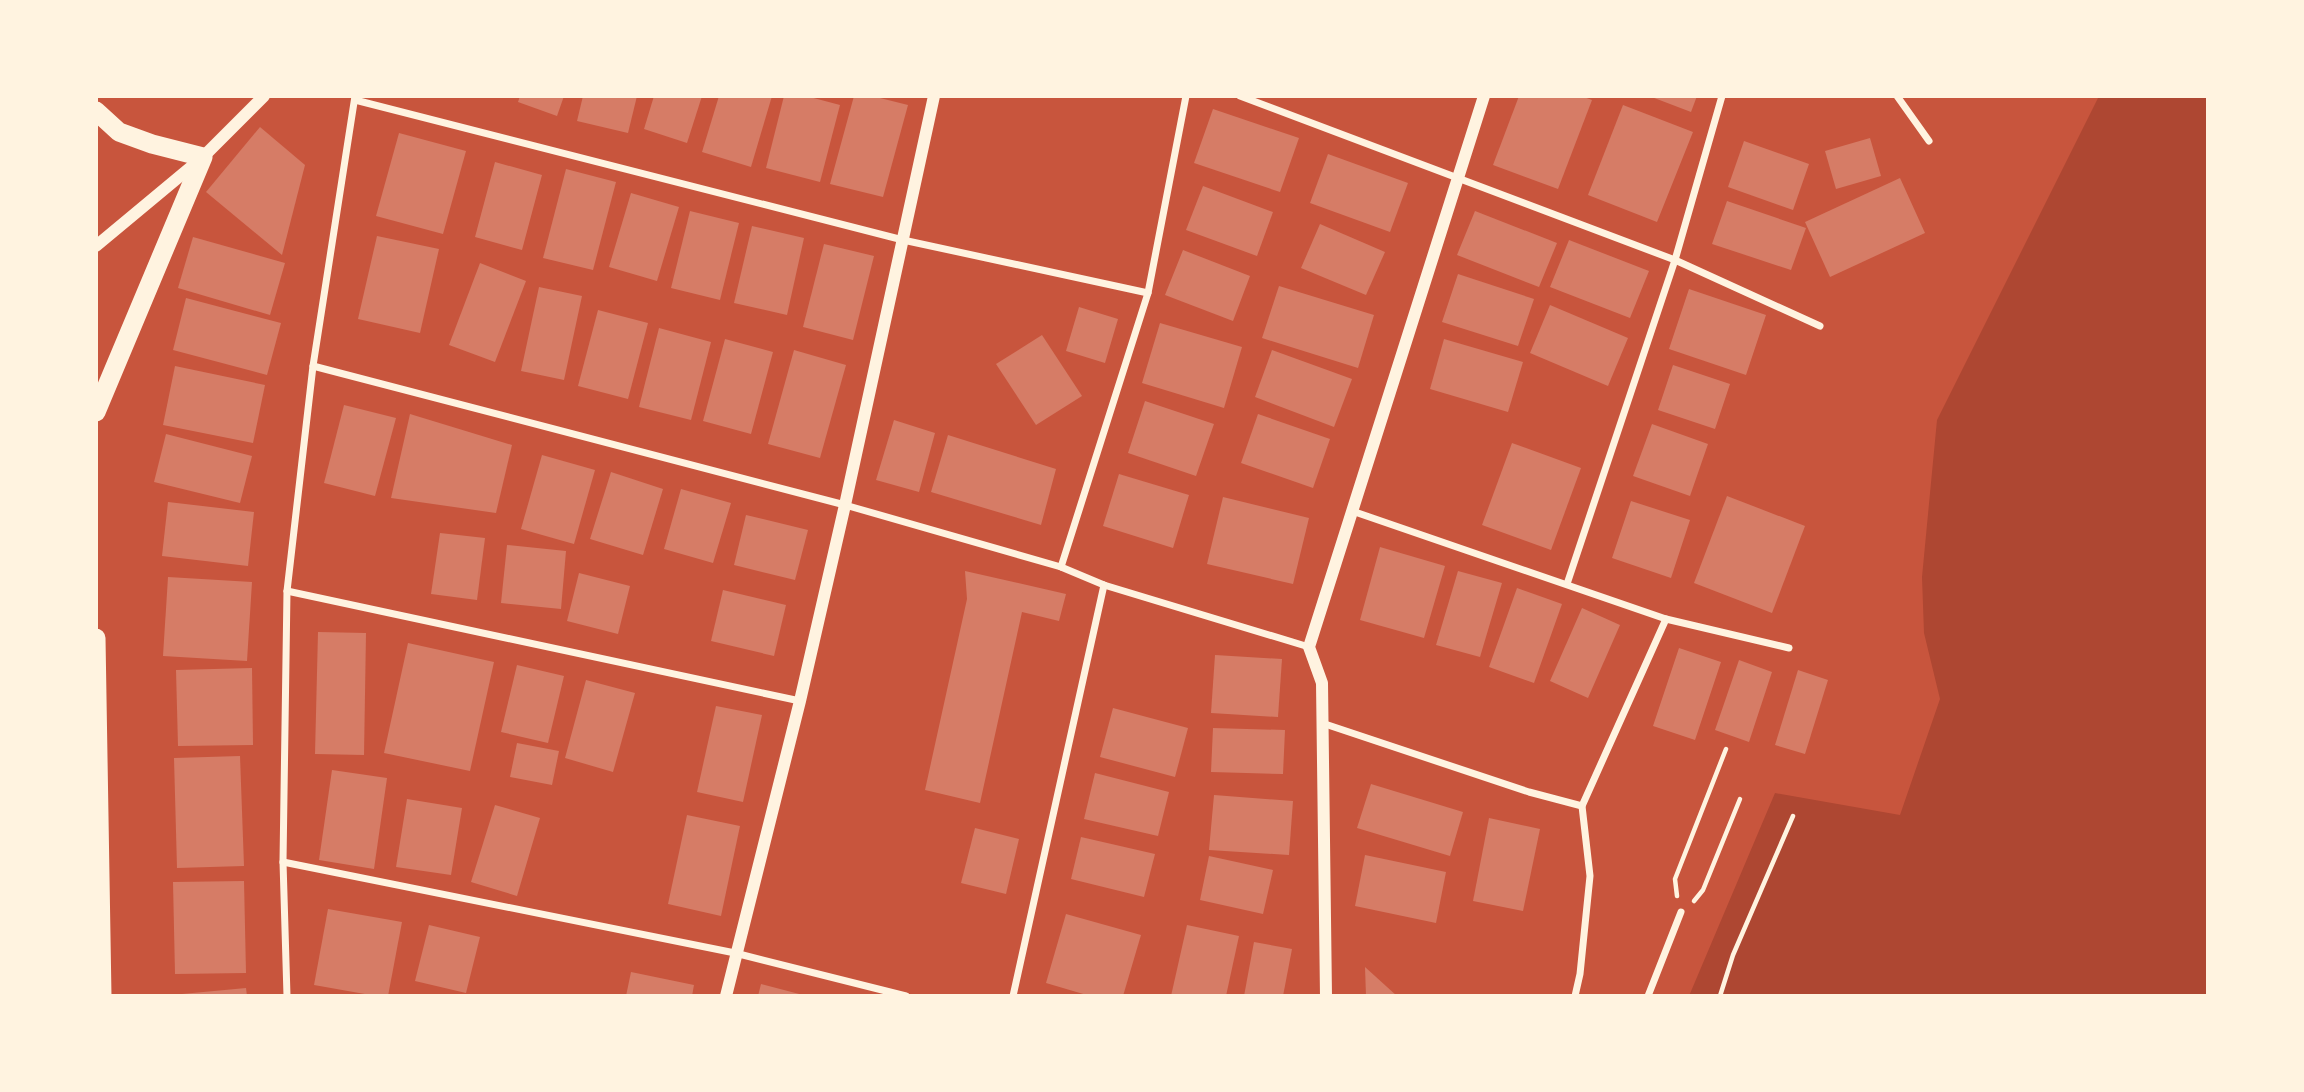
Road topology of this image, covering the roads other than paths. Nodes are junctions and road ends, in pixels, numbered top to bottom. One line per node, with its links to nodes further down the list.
1 (264, 96): 11 (street)
2 (934, 96): 13 (street)
3 (1186, 96): 16 (street)
4 (1240, 96): 12 (street)
5 (1484, 96): 12 (street)
6 (1722, 96): 15 (street)
7 (1897, 96): 10 (street)
8 (355, 98): 13 (street); 18 (street)
9 (96, 111): 11 (highway)
10 (1929, 141)
11 (203, 157): 14 (street); 19 (highway)
12 (1458, 178): 15 (street); 21 (street)
13 (903, 240): 16 (street); 20 (street)
14 (96, 246)
15 (1675, 260): 17 (street); 23 (street)
16 (1148, 293): 22 (street)
17 (1819, 326)
18 (313, 366): 20 (street); 25 (street)
19 (96, 412)
20 (845, 505): 22 (street); 30 (street)
21 (1352, 511): 23 (street); 28 (street)
22 (1061, 567): 24 (street)
23 (1567, 584): 26 (street)
24 (1104, 585): 28 (street); 40 (street)
25 (287, 591): 30 (street); 33 (street)
26 (1667, 619): 29 (street); 32 (street)
27 (96, 638): 36 (highway)
28 (1309, 646): 31 (street)
29 (1789, 648)
30 (800, 701): 35 (street)
31 (1321, 723): 32 (street); 41 (street)
32 (1582, 806): 42 (street)
33 (283, 862): 35 (street); 37 (street)
34 (1681, 912): 43 (street)
35 (735, 953): 38 (street); 39 (street)
36 (102, 996)
37 (287, 996)
38 (726, 996)
39 (906, 996)
40 (1013, 996)
41 (1326, 996)
42 (1575, 996)
43 (1648, 996)

